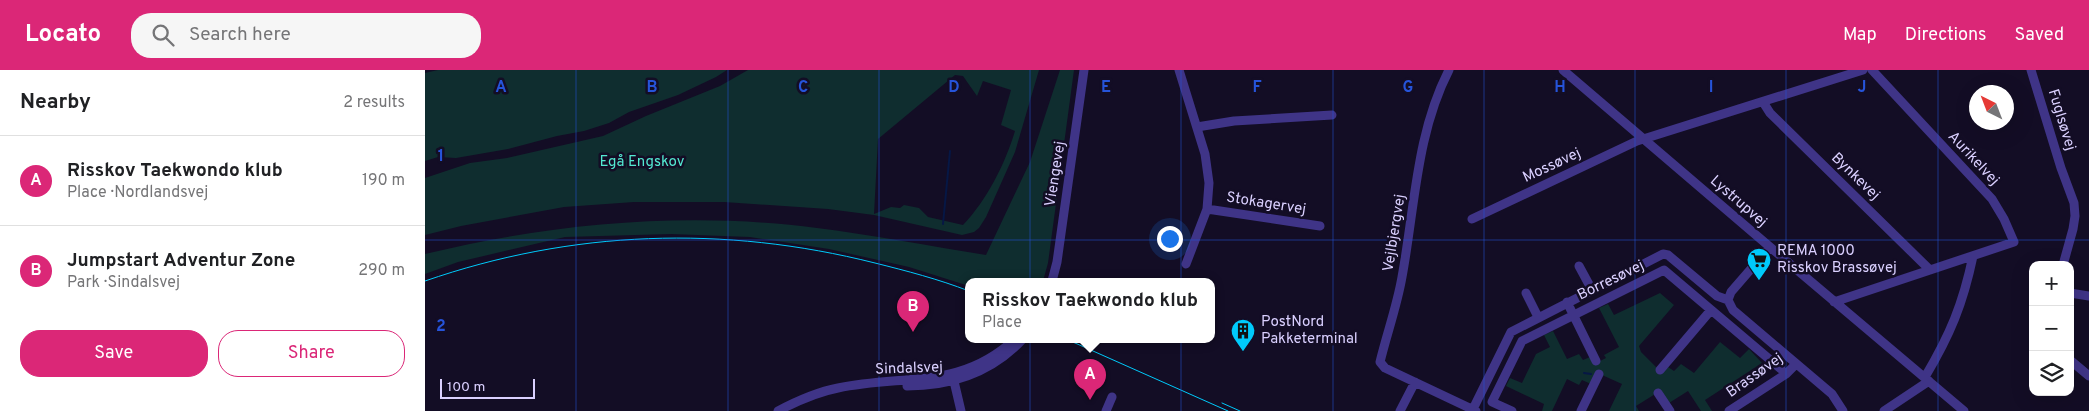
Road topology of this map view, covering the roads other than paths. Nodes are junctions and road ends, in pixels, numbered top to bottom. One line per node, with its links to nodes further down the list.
1 (1084, 70): 22 (street, Viengevej)
2 (1179, 70): 10 (street, Stokagervej)
3 (1449, 70): 49 (street, Vejlbjergvej)
4 (1563, 70): 11 (street, Lystrupvej)
5 (1863, 70): 8 (street, Mossøvej)
6 (1872, 70): 16 (street, Aurikelvej)
7 (2031, 70): 17 (street, Fuglsøvej)
8 (1763, 102): 11 (street, Mossøvej); 20 (street, Bynkevej)
9 (1332, 115): 10 (street)
10 (1197, 126): 12 (street, Stokagervej)
11 (1644, 139): 13 (street, Mossøvej); 15 (street, Lystrupvej)
12 (1207, 209): 14 (street, Stokagervej); 18 (street, Stokagervej)
13 (1472, 219)
14 (1320, 226)
15 (1769, 248): 28 (street); 30 (street, Lystrupvej)
16 (1973, 256): 20 (street); 48 (street)
17 (2064, 261)
18 (1186, 264)
19 (1579, 266): 24 (street, Borresøvej)
20 (1930, 270): 30 (street)
21 (1694, 277): 23 (street); 24 (street, Borresøvej); 28 (street, Borresøvej)
22 (1053, 278)
23 (1684, 288): 31 (street, Borresøvej); 32 (street, Borresøvej)
24 (1592, 290): 29 (street, Borresøvej)
25 (1526, 293): 33 (street)
26 (2074, 294): 27 (street)
27 (2089, 296)
28 (1728, 300): 34 (street, Brassøvej)
29 (1567, 302): 32 (street, Borresøvej); 33 (street, Borresøvej)
30 (1834, 302): 48 (street, Lystrupvej)
31 (1711, 310): 35 (street, Brassøvej); 43 (street)
32 (1574, 315): 38 (street, Borresøvej); 44 (street, Borresøvej)
33 (1538, 317): 40 (street, Borresøvej)
34 (1758, 331): 35 (street); 41 (street, Brassøvej)
35 (1749, 342): 42 (street, Brassøvej)
36 (1010, 343): 47 (street)
37 (1018, 343): 47 (street)
38 (1596, 361)
39 (2074, 363): 46 (street)
40 (1494, 364): 44 (street); 52 (street, Borresøvej)
41 (1797, 364): 60 (street, Brassøvej); 61 (street, Brassøvej)
42 (1781, 369)
43 (1660, 370)
44 (1507, 371): 57 (street, Borresøvej)
45 (1599, 374): 58 (street)
46 (2089, 376)
47 (953, 378): 53 (street, Sindalsvej); 54 (street)
48 (1927, 379): 62 (street); 63 (street, Lystrupvej)
49 (1415, 382): 52 (street); 56 (street)
50 (1658, 393): 59 (street)
51 (1112, 398): 55 (street)
52 (1474, 410)
53 (778, 411)
54 (961, 411)
55 (1106, 411)
56 (1400, 411)
57 (1512, 411)
58 (1581, 411)
59 (1669, 411)
60 (1729, 411)
61 (1843, 411)
62 (1884, 411)
63 (1964, 411)

